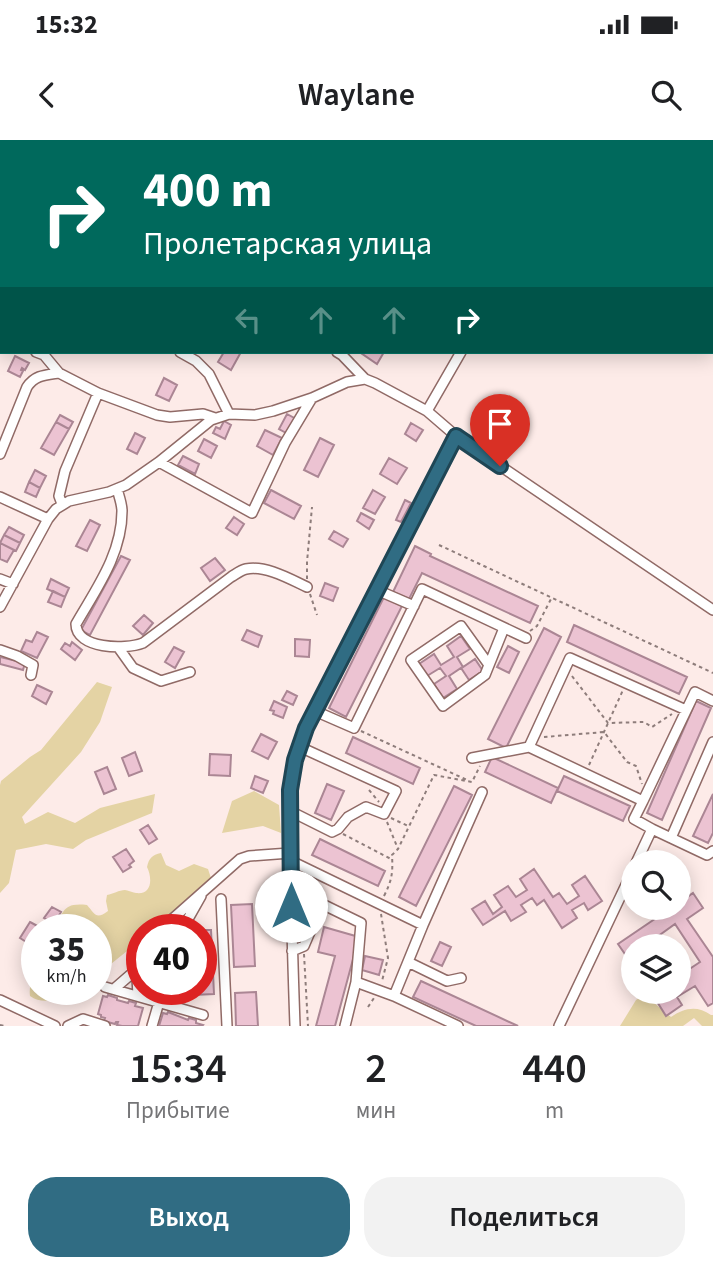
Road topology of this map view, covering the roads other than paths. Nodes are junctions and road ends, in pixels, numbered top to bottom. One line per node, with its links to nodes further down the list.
1 (43, 354): 5 (street)
2 (184, 354): 10 (street)
3 (339, 354): 6 (street)
4 (460, 354): 9 (street)
5 (59, 373): 7 (street); 13 (street)
6 (365, 379): 8 (street); 9 (street)
7 (98, 393): 11 (street); 17 (street)
8 (312, 398): 10 (street); 14 (street)
9 (427, 411): 12 (street)
10 (229, 414): 11 (street)
11 (215, 418): 14 (street)
12 (456, 436): 22 (street); 25 (street)
13 (0, 454)
14 (159, 462): 15 (street)
15 (117, 489): 17 (street); 28 (street)
16 (0, 497): 18 (street)
17 (62, 505): 18 (street)
18 (48, 519): 20 (street)
19 (0, 579): 20 (street)
20 (13, 584): 24 (street)
21 (307, 587): 28 (street)
22 (377, 590): 23 (street); 35 (street)
23 (414, 606): 26 (street); 35 (street)
24 (0, 607)
25 (713, 610)
26 (504, 628): 27 (street); 30 (street)
27 (526, 638)
28 (118, 647): 31 (street)
29 (0, 650): 32 (street)
30 (489, 665): 30 (street)
31 (190, 672)
32 (31, 675)
33 (713, 701): 34 (street)
34 (684, 709): 37 (street); 41 (street)
35 (315, 711): 38 (street)
36 (713, 742): 44 (street)
37 (531, 743): 39 (street); 41 (street)
38 (300, 747): 42 (street); 42 (street)
39 (472, 758)
40 (482, 792): 53 (street)
41 (645, 798): 43 (street)
42 (290, 811): 47 (street)
43 (652, 829): 44 (street); 45 (street)
44 (671, 838): 46 (street)
45 (642, 850)
46 (713, 851)
47 (290, 857): 48 (street); 53 (street); 54 (street)
48 (205, 889): 51 (street); 52 (street)
49 (621, 895): 73 (street)
50 (221, 899): 69 (street)
51 (178, 914)
52 (191, 914)
53 (423, 925): 55 (street)
54 (292, 951): 58 (street); 70 (street)
55 (408, 961): 57 (street); 60 (street)
56 (126, 976): 59 (street)
57 (461, 978)
58 (356, 982): 60 (street); 71 (street)
59 (126, 993)
60 (394, 996): 72 (street)
61 (0, 1000): 65 (street)
62 (158, 1005): 68 (street)
63 (169, 1005): 64 (street)
64 (203, 1015)
65 (55, 1026)
66 (68, 1026): 67 (street)
67 (105, 1026)
68 (152, 1026)
69 (227, 1026)
70 (295, 1026)
71 (345, 1026)
72 (458, 1026)
73 (559, 1026)

